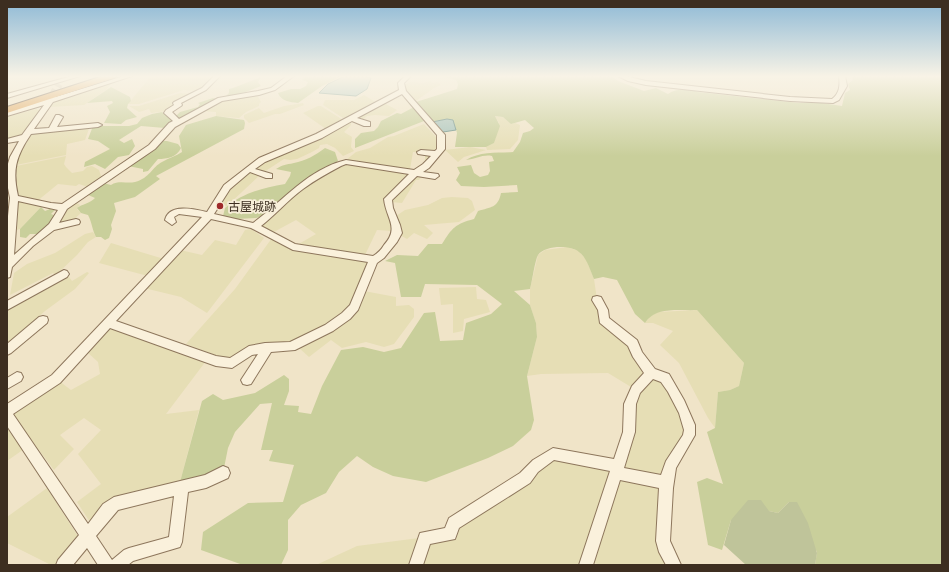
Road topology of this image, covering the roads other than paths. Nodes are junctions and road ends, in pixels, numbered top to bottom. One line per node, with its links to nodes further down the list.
1 (24, 103): 8 (highway)
2 (40, 103): 9 (street)
3 (49, 103): 16 (street)
4 (177, 103): 11 (street)
5 (214, 103): 11 (street)
6 (384, 103): 12 (street)
7 (413, 103): 19 (street)
8 (7, 108)
9 (7, 114)
10 (59, 117): 15 (street)
11 (177, 121): 26 (street)
12 (355, 121): 13 (street); 20 (street)
13 (367, 124)
14 (98, 125): 15 (street)
15 (50, 130): 16 (street)
16 (27, 135): 17 (street); 24 (street)
17 (7, 141)
18 (421, 152): 19 (street)
19 (436, 154): 21 (street)
20 (249, 169): 22 (street); 27 (street)
21 (415, 173): 23 (street); 31 (street); 33 (street)
22 (269, 176)
23 (435, 176)
24 (9, 187): 25 (street)
25 (14, 198): 26 (street); 30 (street)
26 (64, 207): 32 (street)
27 (209, 215): 29 (street); 31 (street); 39 (street)
28 (76, 222): 32 (street)
29 (172, 222)
30 (10, 223): 34 (street)
31 (254, 226): 33 (street)
32 (50, 227): 34 (street)
33 (372, 261): 40 (street)
34 (8, 269)
35 (64, 274): 37 (street)
36 (597, 300): 42 (street)
37 (7, 306)
38 (43, 320): 41 (street)
39 (109, 323): 40 (street); 46 (street)
40 (268, 348): 44 (street)
41 (7, 350)
42 (651, 373): 48 (street); 50 (street)
43 (17, 377): 45 (street)
44 (247, 380)
45 (7, 384)
46 (7, 411)
47 (7, 416): 52 (street)
48 (617, 469): 50 (street); 56 (street); 57 (street)
49 (222, 473): 51 (street)
50 (666, 483): 58 (street)
51 (182, 487): 52 (street); 55 (street)
52 (87, 537): 53 (street); 54 (street)
53 (63, 565)
54 (107, 565)
55 (117, 565)
56 (416, 565)
57 (586, 565)
58 (674, 565)

